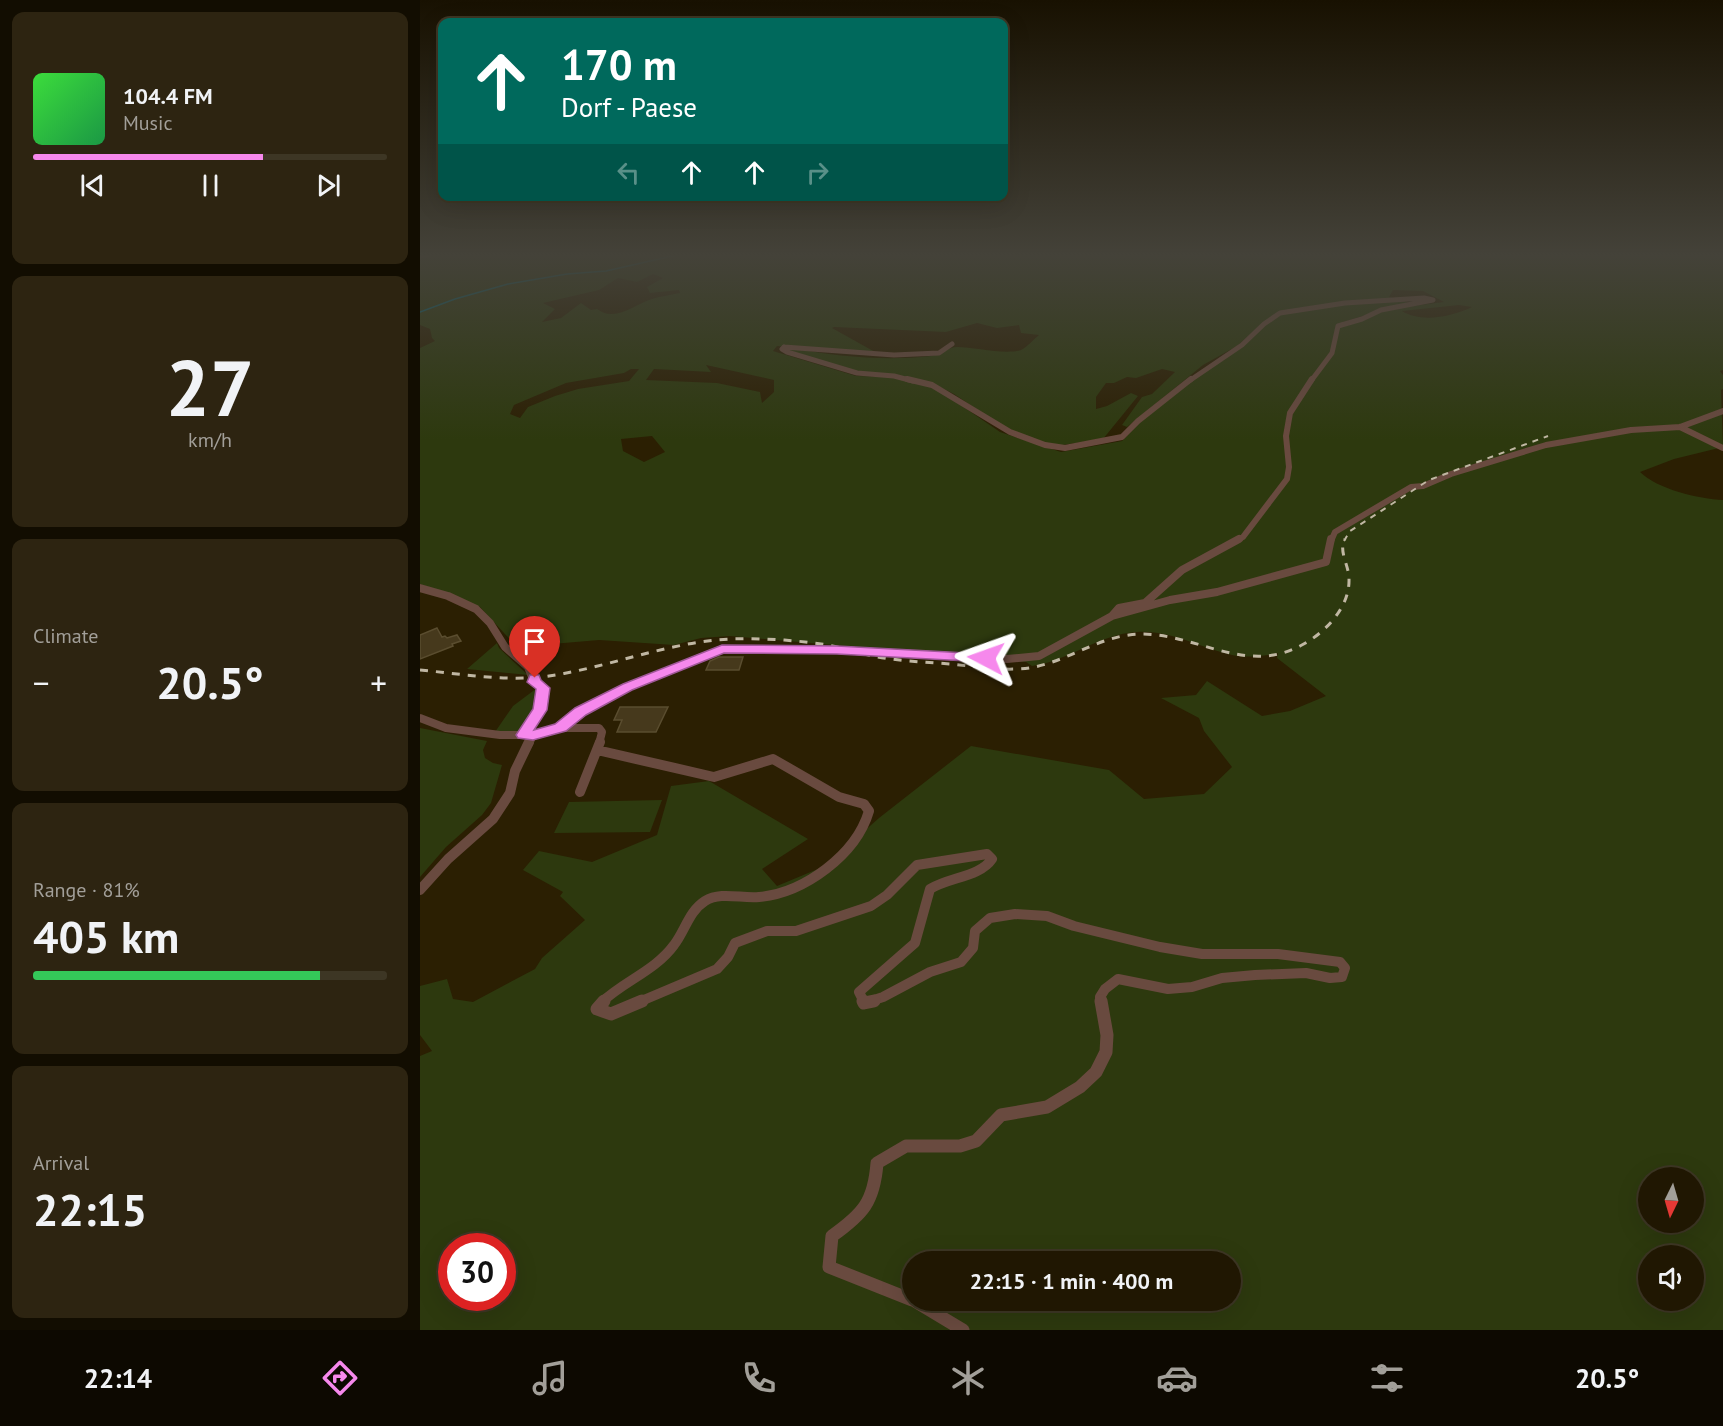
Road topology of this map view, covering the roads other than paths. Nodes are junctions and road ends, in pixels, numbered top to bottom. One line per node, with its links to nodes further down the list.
1 (1276, 316): 3 (street)
2 (1369, 316): 8 (street)
3 (952, 344)
4 (1723, 411): 5 (street)
5 (1680, 427): 6 (street); 8 (street)
6 (1723, 448)
7 (420, 588): 11 (street)
8 (1112, 616): 10 (street)
9 (422, 720): 11 (street)
10 (560, 728): 11 (street); 12 (street)
11 (528, 735): 14 (street)
12 (597, 750): 13 (street); 15 (street)
13 (580, 792)
14 (420, 890)
15 (902, 1296)
16 (931, 1311): 17 (street)
17 (963, 1330)

